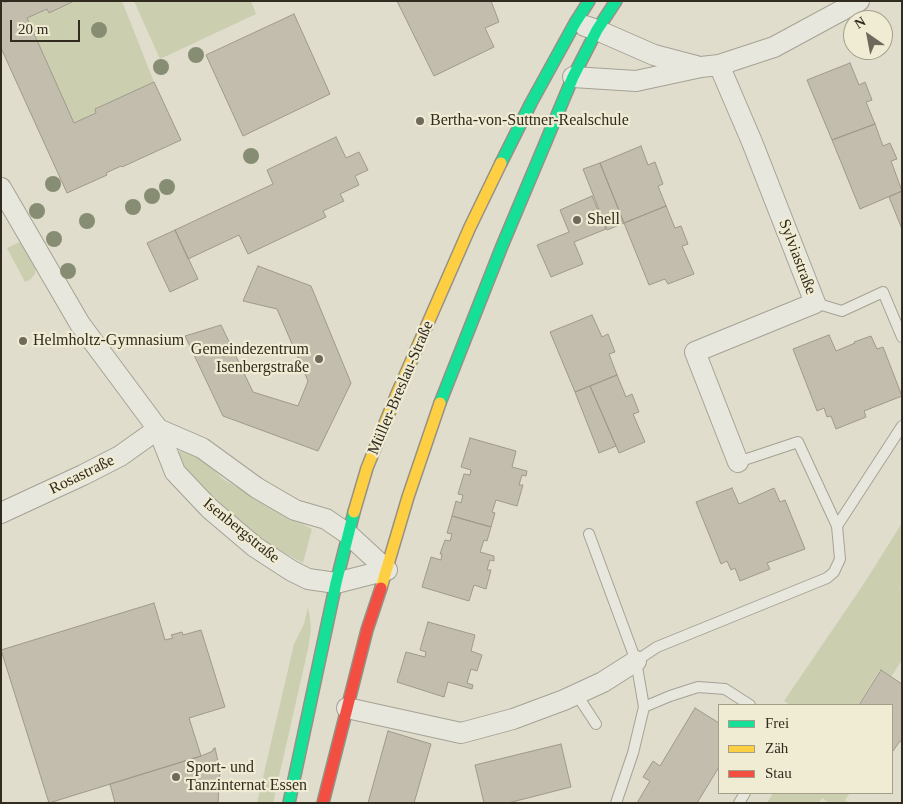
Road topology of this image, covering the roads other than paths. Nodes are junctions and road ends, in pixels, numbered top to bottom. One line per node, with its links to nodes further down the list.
1 (589, 1): 4 (main road, Müller-Breslau-Straße)
2 (616, 1): 5 (main road)
3 (859, 1): 6 (street)
4 (575, 23): 5 (street); 16 (main road, Müller-Breslau-Straße)
5 (597, 30): 6 (street); 7 (main road)
6 (710, 66): 7 (street); 9 (street, Sylviastraße)
7 (573, 77): 18 (main road)
8 (1, 188): 12 (street, Isenbergstraße)
9 (815, 303): 10 (lane); 13 (street, Sylviastraße)
10 (902, 337)
11 (902, 426): 15 (lane)
12 (158, 429): 14 (street, Rosastraße); 16 (street); 19 (street, Isenbergstraße)
13 (738, 462): 15 (lane)
14 (1, 513)
15 (837, 526): 20 (lane)
16 (348, 534): 18 (street); 19 (main road, Müller-Breslau-Straße)
17 (589, 534): 20 (lane)
18 (387, 570): 19 (street, Isenbergstraße); 24 (main road)
19 (336, 583): 26 (main road, Müller-Breslau-Straße)
20 (636, 662): 21 (street); 23 (lane)
21 (577, 695): 24 (street); 25 (lane)
22 (749, 704): 23 (lane)
23 (644, 707): 28 (lane)
24 (347, 708): 27 (main road)
25 (596, 724)
26 (288, 803)
27 (324, 803)
28 (616, 803)

